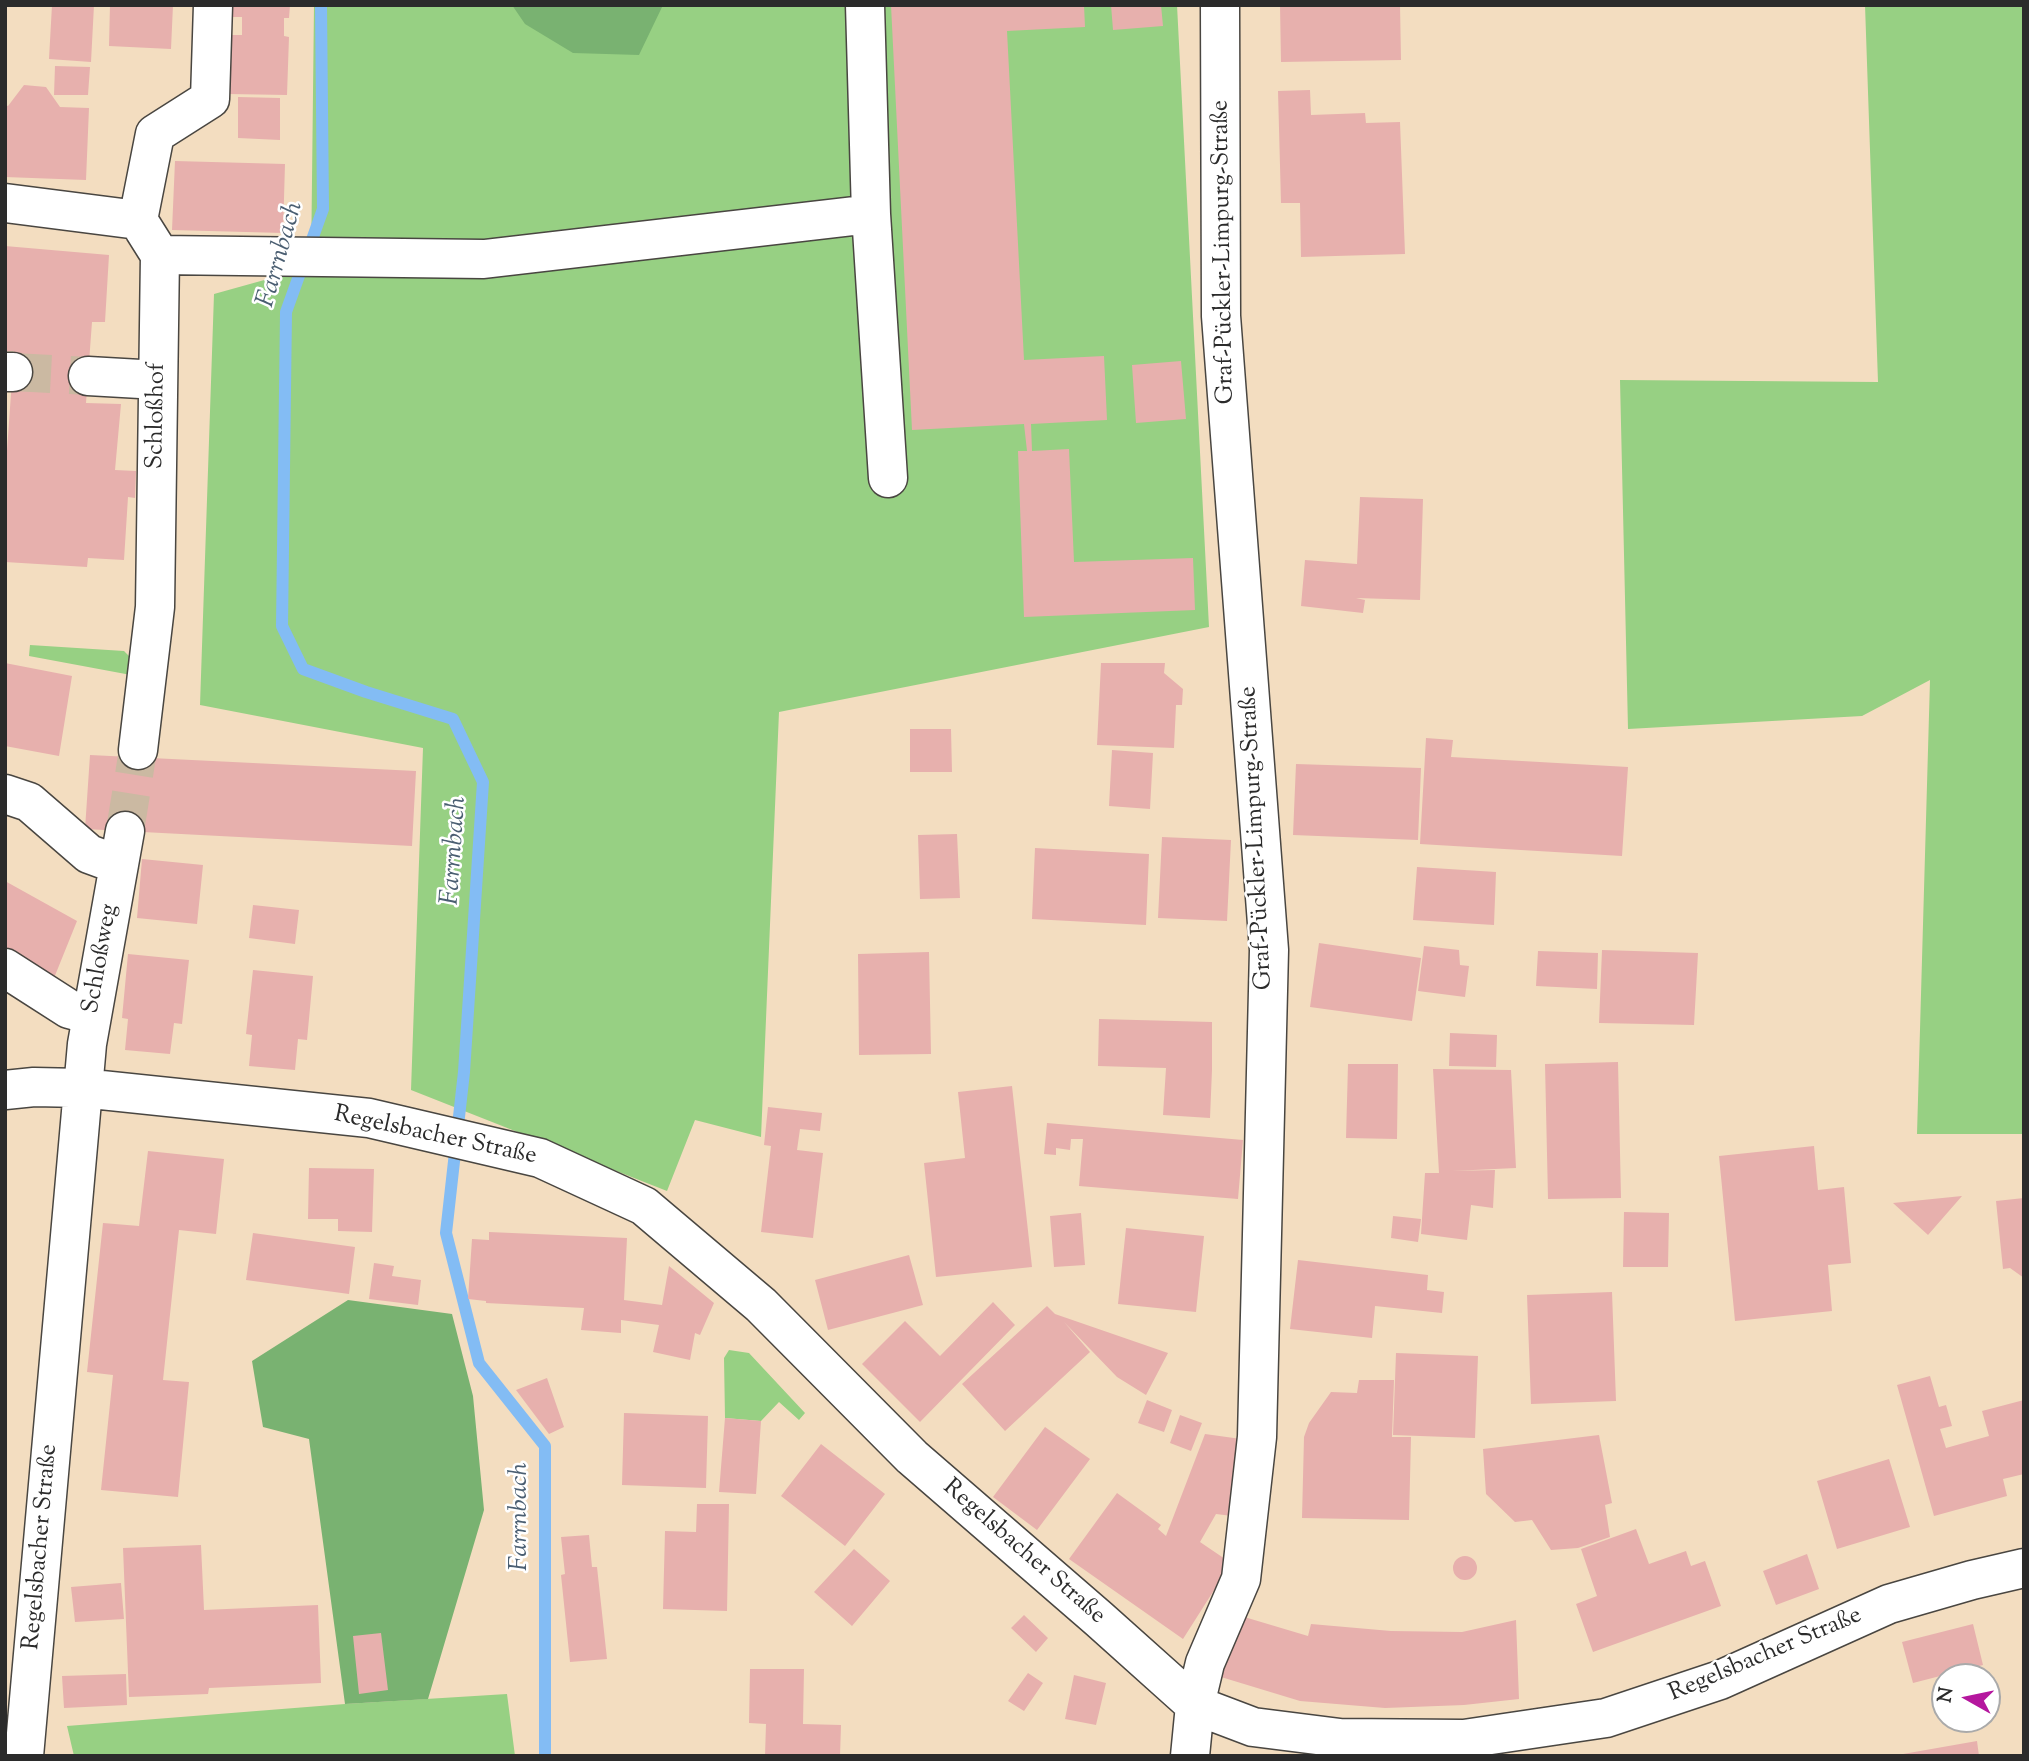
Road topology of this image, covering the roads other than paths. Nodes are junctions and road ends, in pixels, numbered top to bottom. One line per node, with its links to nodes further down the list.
1 (213, 5): 6 (street)
2 (865, 5): 5 (street)
3 (1220, 5): 19 (street, Graf-Pückler-Limpurg-Straße)
4 (5, 203): 6 (street)
5 (871, 214): 7 (street); 10 (street)
6 (138, 220): 7 (street)
7 (160, 254): 9 (street, Schloßhof)
8 (88, 376): 9 (street)
9 (158, 380): 11 (street, Schloßhof)
10 (888, 478)
11 (138, 750)
12 (5, 794): 14 (street, Schloßweg)
13 (5, 968): 14 (street)
14 (91, 1015): 15 (street, Schloßweg)
15 (82, 1088): 16 (street, Regelsbacher Straße); 18 (street, Regelsbacher Straße); 19 (street, Regelsbacher Straße)
16 (5, 1090)
17 (2024, 1568): 19 (street, Regelsbacher Straße)
18 (17, 1702): 20 (street, Regelsbacher Straße)
19 (1195, 1705): 21 (street, Graf-Pückler-Limpurg-Straße)
20 (24, 1756)
21 (1189, 1756)

